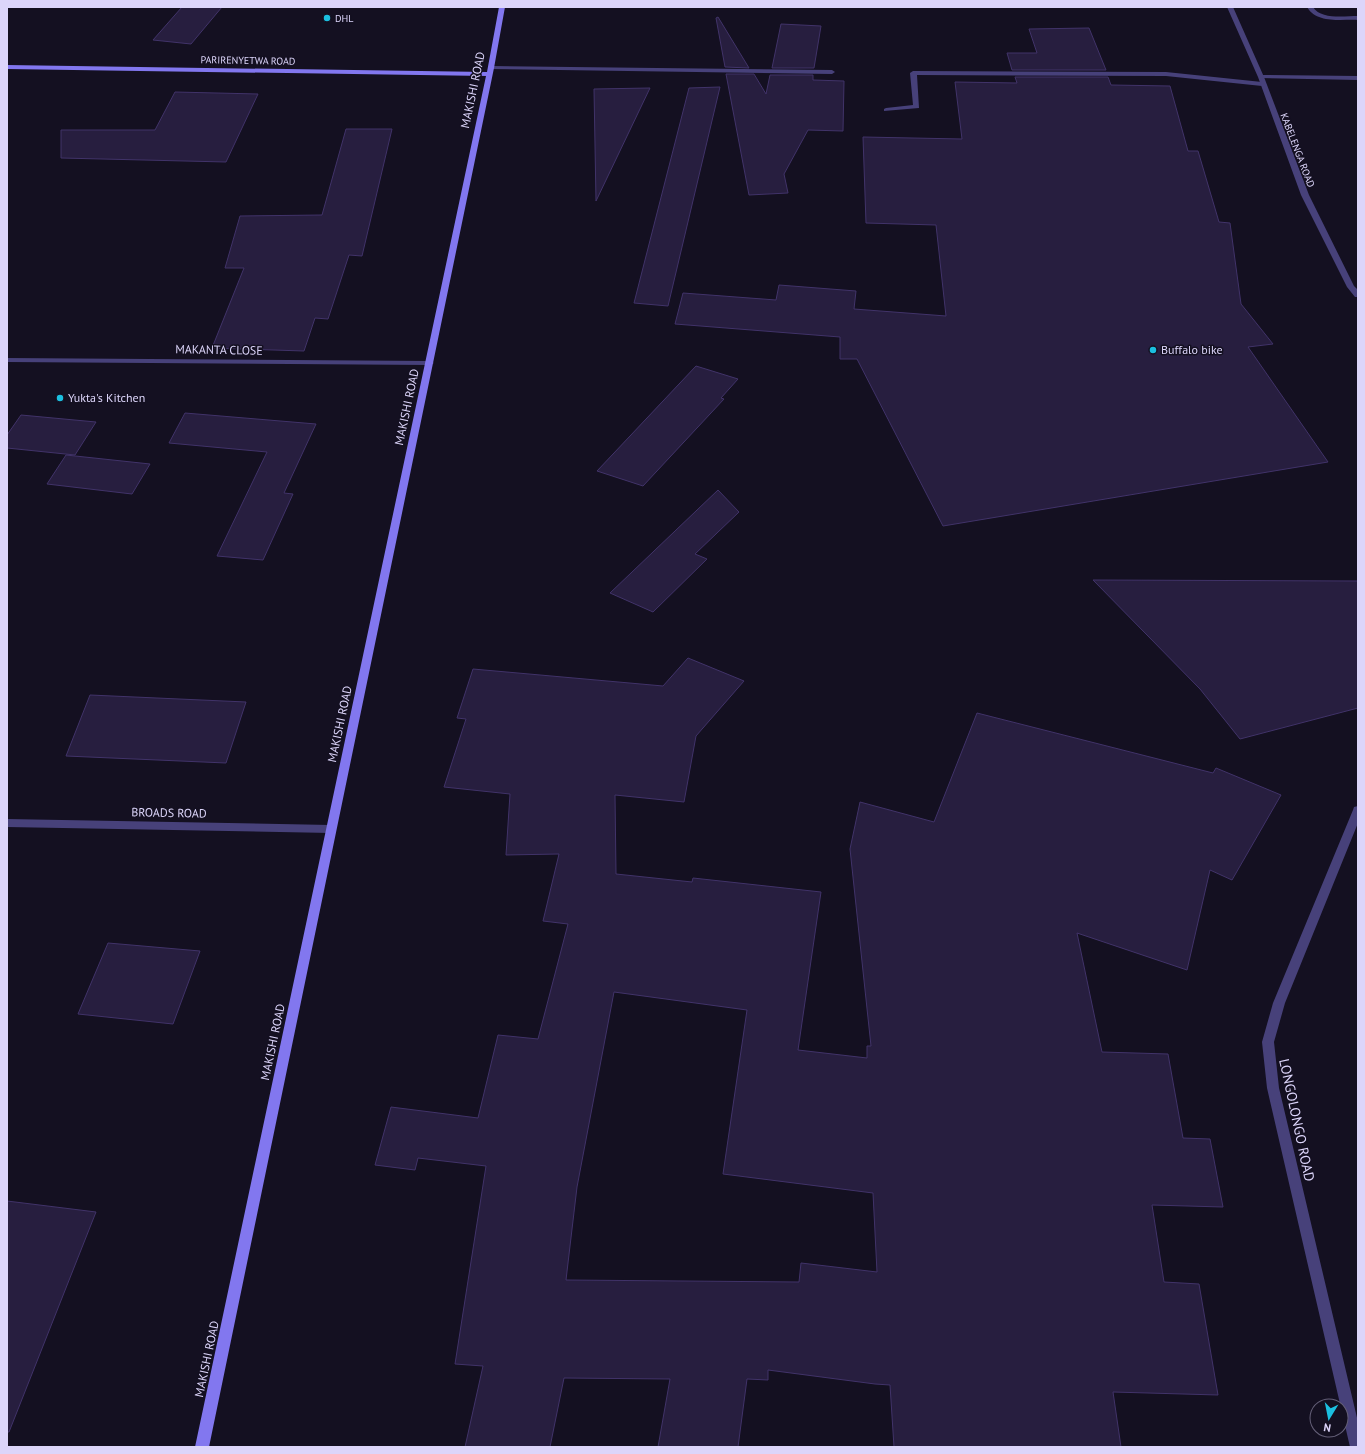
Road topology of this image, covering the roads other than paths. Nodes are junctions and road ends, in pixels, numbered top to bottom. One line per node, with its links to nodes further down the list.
1 (502, 7): 6 (main road, MAKISHI ROAD)
2 (1230, 7): 9 (street, KABELENGA ROAD)
3 (1310, 7): 4 (street)
4 (1358, 18)
5 (7, 67): 6 (main road, PARIRENYETWA ROAD)
6 (490, 71): 7 (street); 13 (main road, MAKISHI ROAD)
7 (832, 72)
8 (1358, 78): 9 (street)
9 (1262, 81): 10 (street); 11 (street, KABELENGA ROAD)
10 (886, 110)
11 (1358, 295)
12 (7, 360): 13 (street, MAKANTA CLOSE)
13 (430, 363): 16 (main road, MAKISHI ROAD)
14 (1358, 810): 18 (street, LONGOLONGO ROAD)
15 (7, 823): 16 (street, BROADS ROAD)
16 (331, 829): 17 (main road, MAKISHI ROAD)
17 (202, 1447)
18 (1357, 1447)

